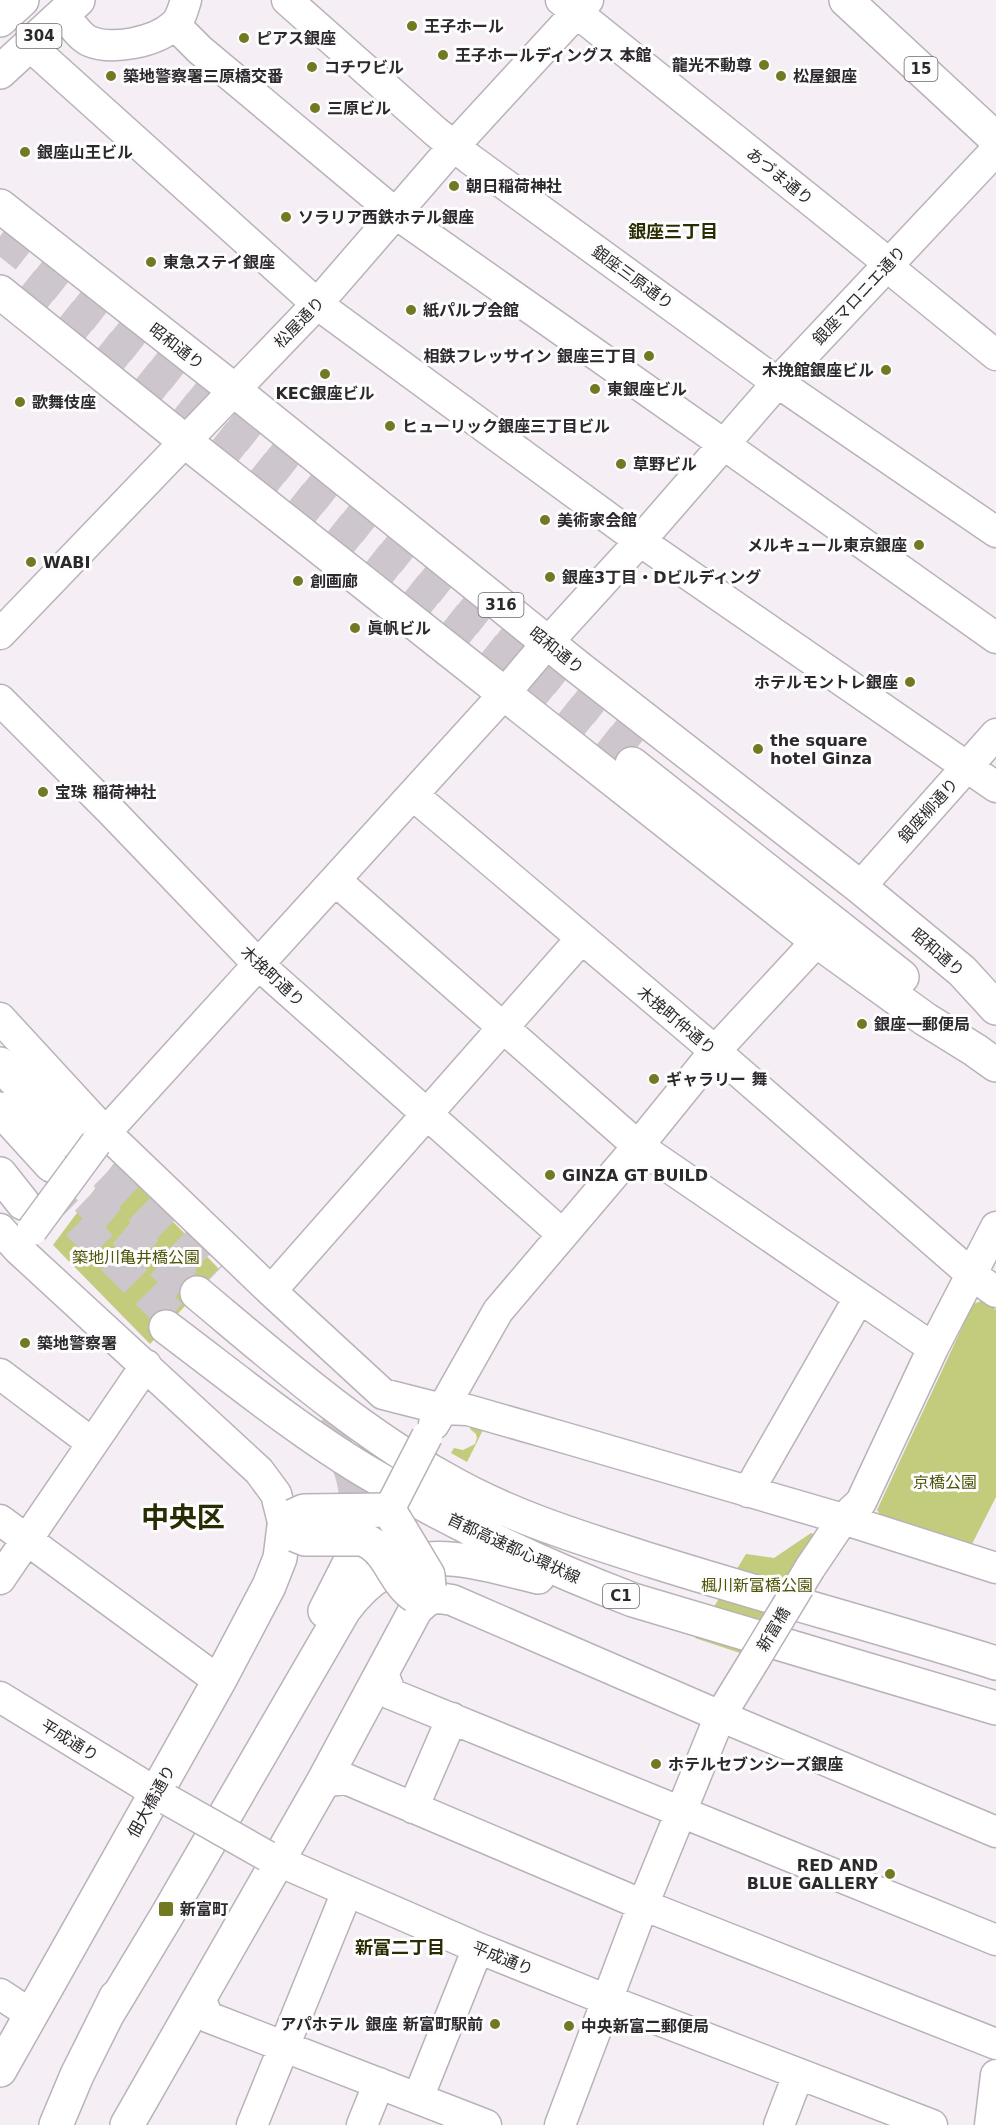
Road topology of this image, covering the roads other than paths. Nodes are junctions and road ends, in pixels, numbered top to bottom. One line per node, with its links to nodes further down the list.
1 (22, 0): 8 (main road, 304)
2 (287, 0): 13 (street, 銀座三原通り)
3 (846, 0): 12 (main road, 15)
4 (875, 0): 11 (main road, 15)
5 (575, 4): 13 (street, 松屋通り); 17 (street, あづま通り)
6 (70, 7): 7 (street); 9 (main road, 304)
7 (180, 12): 16 (street)
8 (0, 20)
9 (28, 45): 10 (main road, 304); 19 (street)
10 (0, 72)
11 (996, 110)
12 (996, 139)
13 (453, 147): 16 (street, 松屋通り); 21 (street, 銀座三原通り)
14 (996, 150): 17 (street, 銀座マロニエ通り)
15 (0, 206): 22 (main road, 昭和通り / 316)
16 (395, 213): 19 (street, 松屋通り); 24 (street)
17 (887, 264): 20 (street, あづま通り); 21 (street, 銀座マロニエ通り)
18 (0, 292): 23 (main road, 昭和通り)
19 (317, 304): 22 (street, 松屋通り); 26 (street)
20 (996, 355)
21 (778, 382): 24 (street, 銀座マロニエ通り); 25 (street, 銀座三原通り)
22 (234, 390): 23 (street, 松屋通り); 29 (main road, 昭和通り / 316)
23 (186, 442): 27 (street, 松屋通り); 30 (main road, 昭和通り)
24 (725, 444): 26 (street, 銀座マロニエ通り); 28 (street)
25 (996, 532)
26 (640, 541): 29 (street, 銀座マロニエ通り); 33 (street)
27 (0, 634)
28 (996, 638)
29 (548, 642): 30 (street, 銀座マロニエ通り); 37 (main road, 昭和通り / 316)
30 (504, 694): 35 (street, 銀座マロニエ通り); 39 (main road, 昭和通り)
31 (0, 700): 40 (street, 木挽町通り)
32 (996, 734): 33 (street, 銀座柳通り)
33 (966, 768): 34 (street); 37 (street, 銀座柳通り)
34 (996, 787)
35 (413, 795): 36 (street, 銀座マロニエ通り); 38 (street, 木挽町仲通り)
36 (335, 880): 40 (street, 銀座マロニエ通り); 44 (street)
37 (860, 887): 41 (main road, 昭和通り / 316)
38 (581, 939): 44 (street); 45 (street, 木挽町仲通り)
39 (817, 941): 45 (street); 46 (main road, 昭和通り)
40 (259, 965): 49 (street, 木挽町通り); 54 (street, 銀座マロニエ通り)
41 (996, 1008)
42 (996, 1014): 46 (main road, 昭和通り)
43 (0, 1018): 54 (street)
44 (503, 1028): 49 (street); 51 (street)
45 (715, 1052): 51 (street); 57 (street, 木挽町仲通り)
46 (986, 1057)
47 (0, 1064): 54 (main road)
48 (0, 1109): 54 (main road)
49 (426, 1115): 56 (street, 木挽町通り); 58 (street)
50 (0, 1143): 54 (main road)
51 (639, 1146): 56 (street); 60 (street)
52 (0, 1174): 54 (main road)
53 (0, 1179): 54 (main road)
54 (43, 1194): 58 (street); 63 (street)
55 (996, 1227): 57 (street, 新富橋)
56 (562, 1234): 65 (street)
57 (971, 1274): 59 (street, 木挽町仲通り); 62 (street, 新富橋)
58 (272, 1292): 65 (street)
59 (996, 1292)
60 (859, 1298): 62 (street); 68 (street)
61 (186, 1304): 66 (main road); 69 (main road, 首都高速都心環状線); 74 (main road, 首都高速都心環状線 / C1)
62 (933, 1348): 71 (street, 新富橋)
63 (146, 1365): 67 (street); 73 (street)
64 (0, 1374): 67 (street)
65 (442, 1409): 68 (street); 70 (street, bridge)
66 (321, 1421)
67 (93, 1443): 75 (street)
68 (748, 1492): 71 (street)
69 (501, 1507): 81 (main road, 首都高速都心環状線); 83 (main road, 首都高速都心環状線)
70 (389, 1510): 73 (main road, bridge); 76 (main road); 79 (main road, bridge)
71 (843, 1519): 77 (street); 89 (street, 新富橋, bridge)
72 (0, 1520): 75 (street)
73 (291, 1526): 76 (main road, bridge); 85 (main road, 佃大橋通り)
74 (472, 1529): 80 (main road, 首都高速都心環状線 / C1); 86 (main road)
75 (27, 1540): 78 (street); 85 (street)
76 (364, 1551): 79 (main road, bridge); 105 (main road)
77 (996, 1568)
78 (0, 1579)
79 (423, 1594): 84 (main road); 89 (street)
80 (633, 1600): 88 (main road, 首都高速都心環状線 / C1); 105 (main road)
81 (911, 1625): 82 (main road); 83 (main road, 首都高速都心環状線)
82 (996, 1650)
83 (996, 1662)
84 (382, 1671): 90 (street); 91 (main road)
85 (219, 1681): 92 (main road, 佃大橋通り)
86 (996, 1681)
87 (0, 1697): 92 (street, 平成通り)
88 (996, 1708)
89 (720, 1716): 94 (street, 新富橋); 95 (street)
90 (452, 1718): 93 (street); 94 (street)
91 (323, 1782): 93 (street); 96 (main road)
92 (162, 1796): 96 (street, 平成通り, bridge); 104 (main road, 佃大橋通り)
93 (413, 1808): 98 (street)
94 (682, 1813): 98 (street, 新富橋); 99 (street)
95 (996, 1832)
96 (272, 1859): 97 (street, 平成通り); 102 (main road)
97 (348, 1892): 100 (street, 平成通り); 107 (street)
98 (643, 1905): 103 (street, 新富橋); 106 (street)
99 (996, 1940)
100 (478, 1947): 103 (street, 平成通り); 112 (street)
101 (0, 1994): 104 (street)
102 (200, 1998): 107 (street); 114 (main road)
103 (607, 2000): 110 (street, 平成通り); 118 (street, 新富橋)
104 (32, 2015): 108 (main road, 佃大橋通り)
105 (106, 2015): 113 (main road)
106 (996, 2044)
107 (285, 2047): 111 (street); 115 (street)
108 (0, 2070)
109 (996, 2074): 121 (street)
110 (798, 2075): 119 (street); 120 (street, 平成通り)
111 (379, 2083): 112 (street); 116 (street)
112 (418, 2098): 117 (street)
113 (56, 2125)
114 (127, 2125)
115 (252, 2125)
116 (362, 2125)
117 (486, 2125)
118 (560, 2125)
119 (779, 2125)
120 (932, 2125)
121 (990, 2125)

